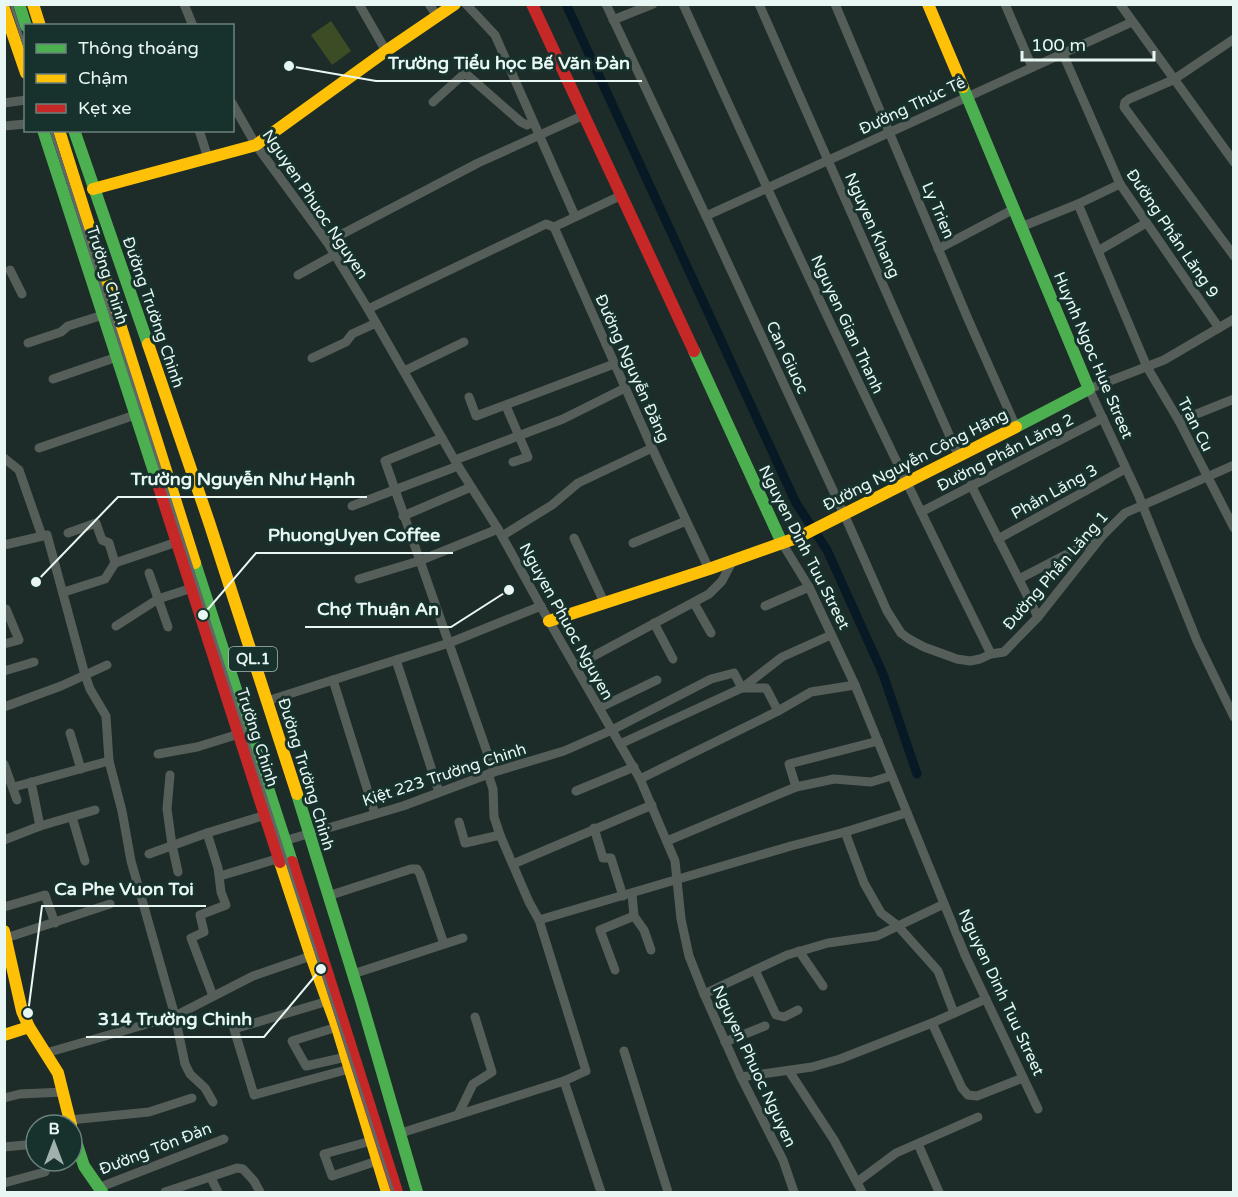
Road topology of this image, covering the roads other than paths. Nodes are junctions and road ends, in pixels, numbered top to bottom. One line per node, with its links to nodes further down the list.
1 (19, 4): 21 (main road)
2 (33, 4): 22 (main road)
3 (183, 4): 23 (street)
4 (359, 4): 25 (street)
5 (429, 4): 18 (street)
6 (455, 4): 18 (main road)
7 (466, 4): 36 (street)
8 (532, 4): 35 (main road, Nguyen Dinh Tuu Street)
9 (606, 4): 19 (street, Can Giuoc)
10 (653, 4): 19 (street)
11 (683, 4): 51 (street, Nguyen Gian Thanh)
12 (759, 4): 47 (street, Nguyen Khang)
13 (835, 4): 43 (street, Ly Trien)
14 (928, 4): 30 (main road, Huynh Ngoc Hue Street)
15 (1005, 4): 27 (street)
16 (1120, 4): 20 (street)
17 (4, 9): 28 (main road)
18 (437, 16): 25 (main road)
19 (613, 20): 56 (street, Can Giuoc)
20 (1132, 22): 26 (street, Đường Thúc Tề); 29 (street)
21 (25, 24)
22 (39, 24)
23 (192, 24)
24 (1232, 42): 29 (street)
25 (386, 51): 45 (main road)
26 (1063, 54): 27 (street, Đường Thúc Tề); 49 (street, Đường Phần Lăng 9)
27 (1032, 67): 30 (street, Đường Thúc Tề)
28 (24, 68)
29 (1173, 80): 48 (street); 64 (street)
30 (968, 96): 43 (street, Đường Thúc Tề); 54 (main road, Huynh Ngoc Hue Street)
31 (24, 100): 33 (street)
32 (433, 102): 36 (street)
33 (4, 103)
34 (234, 106): 45 (street, Nguyen Phuoc Nguyen)
35 (584, 115): 44 (street); 52 (main road, Nguyen Dinh Tuu Street)
36 (533, 122): 44 (street)
37 (24, 124): 38 (street)
38 (4, 126)
39 (45, 132): 69 (main road, Trường Chinh)
40 (60, 132): 98 (main road, Đường Trường Chinh / QL.1)
41 (75, 132): 50 (main road, Đường Trường Chinh / QL.1)
42 (200, 132): 46 (street)
43 (890, 133): 47 (street, Đường Thúc Tề); 61 (street, Ly Trien)
44 (539, 135): 55 (street); 60 (street)
45 (256, 145): 46 (main road); 60 (street, Nguyen Phuoc Nguyen)
46 (208, 159): 50 (main road)
47 (828, 160): 51 (street, Đường Thúc Tề); 96 (street, Nguyen Khang)
48 (1233, 162)
49 (1119, 184): 53 (street); 57 (street, Đường Phần Lăng 9)
50 (93, 189): 94 (main road, Đường Trường Chinh / QL.1)
51 (767, 189): 56 (street, Đường Thúc Tề); 103 (street, Nguyen Gian Thanh)
52 (622, 195): 55 (street); 122 (main road, Nguyen Dinh Tuu Street)
53 (1078, 204): 59 (street); 62 (street, Tran Cu)
54 (1014, 209): 59 (main road, Huynh Ngoc Hue Street); 61 (street)
55 (575, 216): 58 (street)
56 (706, 216): 110 (street, Can Giuoc)
57 (1146, 223): 62 (street); 72 (street, Đường Phần Lăng 9)
58 (554, 226): 68 (street); 77 (street, Đường Nguyễn Đăng)
59 (1021, 227): 82 (main road, Huynh Ngoc Hue Street)
60 (327, 242): 63 (street, Nguyen Phuoc Nguyen)
61 (938, 249): 89 (street, Ly Trien)
62 (1098, 251): 78 (street, Tran Cu)
63 (334, 255): 66 (street); 68 (street, Nguyen Phuoc Nguyen)
64 (1233, 256)
65 (10, 270): 67 (street)
66 (298, 275)
67 (22, 294)
68 (368, 309): 71 (street, Nguyen Phuoc Nguyen)
69 (103, 315): 74 (street); 75 (main road, Trường Chinh)
70 (1233, 319): 72 (street)
71 (376, 323): 76 (street); 79 (street, Nguyen Phuoc Nguyen)
72 (1219, 328): 78 (street)
73 (464, 342): 79 (street)
74 (28, 343)
75 (117, 357): 80 (street); 86 (main road, Trường Chinh)
76 (312, 358)
77 (614, 364): 81 (street, Đường Nguyễn Đăng); 85 (street)
78 (1147, 367): 82 (street); 88 (street, Tran Cu)
79 (404, 371): 91 (street, Nguyen Phuoc Nguyen)
80 (53, 379)
81 (625, 388): 90 (street); 93 (street, Đường Nguyễn Đăng)
82 (1089, 389): 87 (street, Huynh Ngoc Hue Street); 89 (main road, Đường Nguyễn Công Hãng)
83 (469, 397): 85 (street)
84 (1233, 399): 88 (street)
85 (506, 406): 90 (street)
86 (135, 415): 92 (street); 120 (main road, Trường Chinh)
87 (1102, 418): 101 (street, Huynh Ngoc Hue Street); 104 (street, Đường Phần Lăng 2)
88 (1179, 421): 102 (street, Tran Cu)
89 (1016, 427): 96 (main road, Đường Nguyễn Công Hãng)
90 (519, 436): 97 (street); 99 (street)
91 (442, 438): 99 (street, Nguyen Phuoc Nguyen); 106 (street)
92 (39, 448)
93 (652, 448): 112 (street, Đường Nguyễn Đăng); 114 (street)
94 (186, 455): 98 (main road); 161 (main road, Đường Trường Chinh / QL.1)
95 (4, 458): 117 (street)
96 (959, 458): 103 (main road, Đường Nguyễn Công Hãng)
97 (513, 462)
98 (163, 463): 200 (main road, Đường Trường Chinh / QL.1)
99 (456, 463): 105 (street, Nguyen Phuoc Nguyen); 106 (street)
100 (1233, 465): 102 (street, Đường Phần Lăng 1)
101 (1125, 469): 108 (street, Huynh Ngoc Hue Street); 119 (street, Phần Lăng 3)
102 (1205, 476): 108 (street, Đường Phần Lăng 1); 113 (street, Tran Cu)
103 (906, 484): 109 (street, Nguyen Gian Thanh); 110 (main road, Đường Nguyễn Công Hãng)
104 (971, 486): 109 (street, Đường Phần Lăng 2); 119 (street)
105 (471, 487): 111 (street); 114 (street, Nguyen Phuoc Nguyen)
106 (395, 490): 107 (street); 111 (street)
107 (352, 506)
108 (1143, 506): 116 (street, Đường Phần Lăng 1); 165 (street, Huynh Ngoc Hue Street)
109 (921, 512): 149 (street, Nguyen Gian Thanh)
110 (844, 514): 122 (main road, Đường Nguyễn Công Hãng); 149 (street, Can Giuoc)
111 (404, 516): 124 (street)
112 (686, 520): 121 (street); 127 (street, Đường Nguyễn Đăng)
113 (1233, 528)
114 (500, 532): 124 (street); 137 (street, Nguyen Phuoc Nguyen)
115 (68, 533): 126 (street)
116 (1102, 535): 130 (street); 140 (street, Đường Phần Lăng 1)
117 (42, 536): 123 (street); 133 (street)
118 (574, 538): 135 (street)
119 (998, 539): 130 (street)
120 (177, 542): 126 (street); 132 (main road, Trường Chinh)
121 (633, 543)
122 (782, 543): 125 (main road, Đường Nguyễn Công Hãng); 131 (street, Nguyen Dinh Tuu Street)
123 (4, 545)
124 (419, 561): 129 (street); 147 (street)
125 (732, 561): 127 (main road, Đường Nguyễn Công Hãng); 136 (street)
126 (115, 563): 133 (street)
127 (709, 569): 135 (main road, Đường Nguyễn Công Hãng)
128 (149, 573): 134 (street)
129 (358, 579)
130 (1019, 579): 140 (street)
131 (809, 587): 138 (street); 146 (street, Nguyen Dinh Tuu Street)
132 (192, 588): 134 (street); 168 (main road, Trường Chinh)
133 (65, 596): 156 (street)
134 (159, 599): 143 (street); 144 (street)
135 (604, 602): 141 (main road, Đường Nguyễn Công Hãng)
136 (694, 603): 142 (street); 145 (street)
137 (541, 606): 141 (street, Nguyen Phuoc Nguyen); 147 (street)
138 (765, 606)
139 (4, 610): 148 (street)
140 (1038, 617): 149 (street, Đường Phần Lăng 1)
141 (549, 621): 154 (street, Nguyen Phuoc Nguyen)
142 (654, 622): 150 (street); 154 (street)
143 (116, 626)
144 (168, 627)
145 (711, 633)
146 (831, 635): 159 (street, Nguyen Dinh Tuu Street); 160 (street)
147 (449, 643): 151 (street); 176 (street)
148 (4, 644)
149 (991, 654)
150 (673, 659)
151 (396, 660): 157 (street); 184 (street)
152 (34, 662): 155 (street)
153 (107, 664): 156 (street)
154 (574, 666): 163 (street, Nguyen Phuoc Nguyen)
155 (4, 671)
156 (85, 675): 162 (street); 172 (street)
157 (333, 680): 161 (street); 189 (street)
158 (657, 680): 163 (street)
159 (855, 685): 164 (street); 169 (street, Nguyen Dinh Tuu Street)
160 (742, 687): 164 (street); 166 (street, Kiệt 223 Trường Chinh); 170 (street)
161 (267, 701): 197 (main road, Đường Trường Chinh / QL.1)
162 (4, 707)
163 (599, 708): 166 (street, Nguyen Phuoc Nguyen)
164 (778, 711): 179 (street)
165 (1233, 717)
166 (612, 730): 170 (street, Nguyen Phuoc Nguyen); 176 (street, Kiệt 223 Trường Chinh)
167 (70, 733): 175 (street)
168 (239, 734): 171 (street); 190 (main road, Trường Chinh)
169 (878, 741): 178 (street, Nguyen Dinh Tuu Street); 182 (street)
170 (620, 744): 174 (street, Nguyen Phuoc Nguyen)
171 (158, 754)
172 (109, 761): 175 (street); 235 (street)
173 (4, 764): 181 (street)
174 (634, 767): 179 (street, Nguyen Phuoc Nguyen); 183 (street)
175 (81, 769): 180 (street)
176 (491, 773): 184 (street, Kiệt 223 Trường Chinh); 198 (street)
177 (170, 776): 202 (street)
178 (891, 776): 182 (street); 188 (street, Nguyen Dinh Tuu Street)
179 (640, 779): 186 (street, Nguyen Phuoc Nguyen)
180 (31, 782): 181 (street); 193 (street)
181 (14, 787): 185 (street)
182 (796, 787): 201 (street)
183 (576, 791)
184 (440, 792): 189 (street, Kiệt 223 Trường Chinh)
185 (17, 800)
186 (652, 804): 194 (street); 201 (street, Nguyen Phuoc Nguyen)
187 (95, 810): 191 (street)
188 (906, 813): 195 (street); 213 (street, Nguyen Dinh Tuu Street)
189 (375, 814): 197 (street, Kiệt 223 Trường Chinh)
190 (266, 815): 196 (street); 204 (main road, Trường Chinh)
191 (72, 817): 193 (street); 205 (street)
192 (459, 822): 198 (street)
193 (40, 826): 199 (street)
194 (594, 828): 206 (street); 210 (street)
195 (845, 832): 209 (street); 218 (street)
196 (207, 833): 202 (street); 208 (street)
197 (309, 833): 200 (street, Kiệt 223 Trường Chinh); 211 (main road, Đường Trường Chinh / QL.1)
198 (500, 835): 206 (street)
199 (4, 840)
200 (284, 841): 246 (main road, Đường Trường Chinh / QL.1)
201 (667, 841): 209 (street, Nguyen Phuoc Nguyen)
202 (172, 845): 203 (street); 207 (street)
203 (149, 854)
204 (280, 858): 208 (street); 224 (main road, Trường Chinh)
205 (85, 861)
206 (513, 864): 216 (street)
207 (178, 872)
208 (220, 876): 230 (street)
209 (677, 880): 210 (street); 229 (street, Nguyen Phuoc Nguyen)
210 (628, 895): 215 (street); 216 (street)
211 (328, 896): 221 (street); 227 (main road, Đường Trường Chinh / QL.1)
212 (111, 904): 217 (street, Đường Tôn Đản)
213 (944, 904): 218 (street); 231 (street, Nguyen Dinh Tuu Street)
214 (4, 907): 217 (street)
215 (634, 916): 222 (street); 225 (street)
216 (539, 920): 250 (street)
217 (55, 923): 219 (street, Đường Tôn Đản)
218 (897, 925): 223 (street); 234 (street)
219 (5, 934): 239 (main road, Đường Tôn Đản)
220 (463, 938): 221 (street)
221 (444, 944): 227 (street)
222 (651, 950)
223 (799, 951): 226 (street); 228 (street)
224 (311, 956): 230 (street); 232 (main road, Trường Chinh)
225 (615, 970)
226 (755, 970): 229 (street); 233 (street)
227 (353, 974): 245 (main road, Đường Trường Chinh / QL.1)
228 (823, 986)
229 (704, 994): 242 (street, Nguyen Phuoc Nguyen)
230 (213, 996): 235 (street)
231 (986, 999): 234 (street); 249 (street, Nguyen Dinh Tuu Street)
232 (328, 1001): 240 (main road, Trường Chinh); 246 (street)
233 (798, 1010)
234 (954, 1013): 237 (street)
235 (175, 1016): 244 (street); 254 (street)
236 (475, 1017): 257 (street)
237 (932, 1023): 247 (street); 249 (street)
238 (765, 1026): 242 (street)
239 (29, 1027): 241 (main road); 244 (main road, Đường Tôn Đản)
240 (337, 1027): 246 (main road, Trường Chinh); 246 (street)
241 (4, 1035)
242 (725, 1042): 248 (street, Nguyen Phuoc Nguyen)
243 (624, 1051): 281 (street)
244 (46, 1053): 251 (main road, Đường Tôn Đản)
245 (378, 1053): 246 (main road); 260 (main road, Đường Trường Chinh / QL.1)
246 (350, 1062): 262 (main road, Trường Chinh); 278 (main road, Đường Trường Chinh / QL.1)
247 (789, 1071): 248 (street); 270 (street)
248 (741, 1077): 282 (street, Nguyen Phuoc Nguyen)
249 (1023, 1078): 255 (street, Nguyen Dinh Tuu Street)
250 (564, 1081): 257 (street); 280 (street)
251 (64, 1092): 252 (street); 256 (main road, Đường Tôn Đản)
252 (4, 1098)
253 (192, 1098): 259 (street, Đường Tôn Đản)
254 (213, 1102)
255 (1038, 1109)
256 (68, 1113)
257 (458, 1115): 260 (street)
258 (978, 1117): 263 (street)
259 (84, 1128)
260 (401, 1133): 279 (main road, Đường Trường Chinh / QL.1)
261 (224, 1140): 272 (street, Đường Tôn Đản)
262 (371, 1140): 266 (main road, Trường Chinh); 266 (street)
263 (918, 1144): 270 (street); 284 (street)
264 (24, 1146): 265 (street)
265 (4, 1148)
266 (377, 1161): 277 (main road, Trường Chinh)
267 (84, 1166): 272 (main road, Đường Tôn Đản)
268 (41, 1173): 271 (street)
269 (211, 1178): 273 (street); 275 (street); 276 (street)
270 (857, 1182): 283 (street)
271 (4, 1183)
272 (100, 1190)
273 (181, 1190): 274 (street)
274 (165, 1192)
275 (218, 1192)
276 (260, 1192)
277 (387, 1192)
278 (397, 1192)
279 (417, 1192)
280 (602, 1192)
281 (668, 1192)
282 (794, 1192)
283 (862, 1192)
284 (939, 1192)

